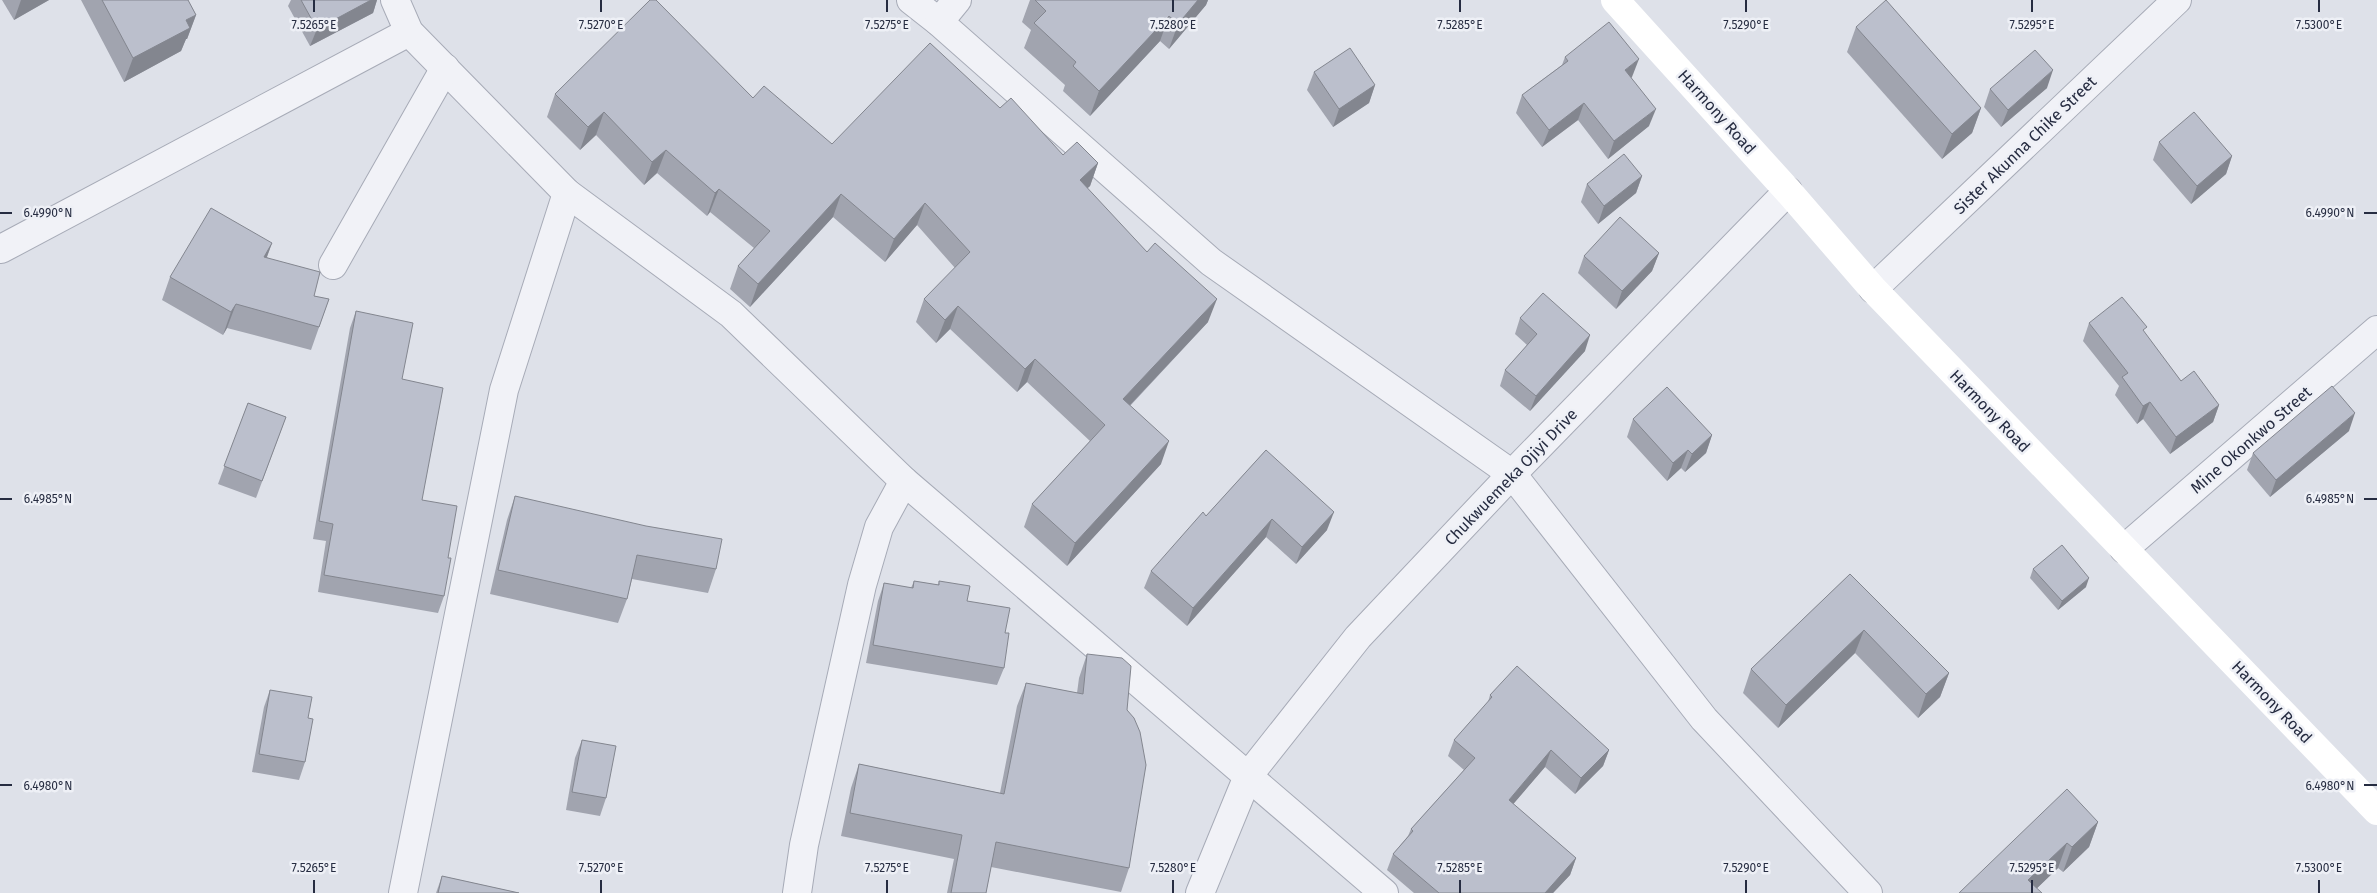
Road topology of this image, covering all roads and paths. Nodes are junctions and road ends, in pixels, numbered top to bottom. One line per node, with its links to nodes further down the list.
1 (395, 0): 7 (street)
2 (911, 0): 6 (street)
3 (957, 0): 6 (street)
4 (1615, 0): 9 (main road, Harmony Road)
5 (2177, 0): 13 (street, Sister Akunna Chike Street)
6 (939, 22): 15 (street)
7 (409, 32): 8 (street); 11 (street)
8 (446, 68): 10 (street); 12 (street)
9 (1788, 191): 13 (main road, Harmony Road); 15 (street, Chukwuemeka Ojiyi Drive)
10 (567, 193): 16 (street); 20 (street)
11 (1, 249)
12 (333, 265)
13 (1873, 290): 17 (main road, Harmony Road)
14 (2377, 330): 17 (street, Mine Okonkwo Street)
15 (1512, 474): 18 (street, Chukwuemeka Ojiyi Drive); 24 (street)
16 (904, 481): 18 (street); 21 (street)
17 (2124, 549): 19 (main road, Harmony Road)
18 (1248, 776): 22 (street, Chukwuemeka Ojiyi Drive); 23 (street)
19 (2377, 811)
20 (403, 893)
21 (797, 893)
22 (1200, 893)
23 (1384, 893)
24 (1868, 893)

